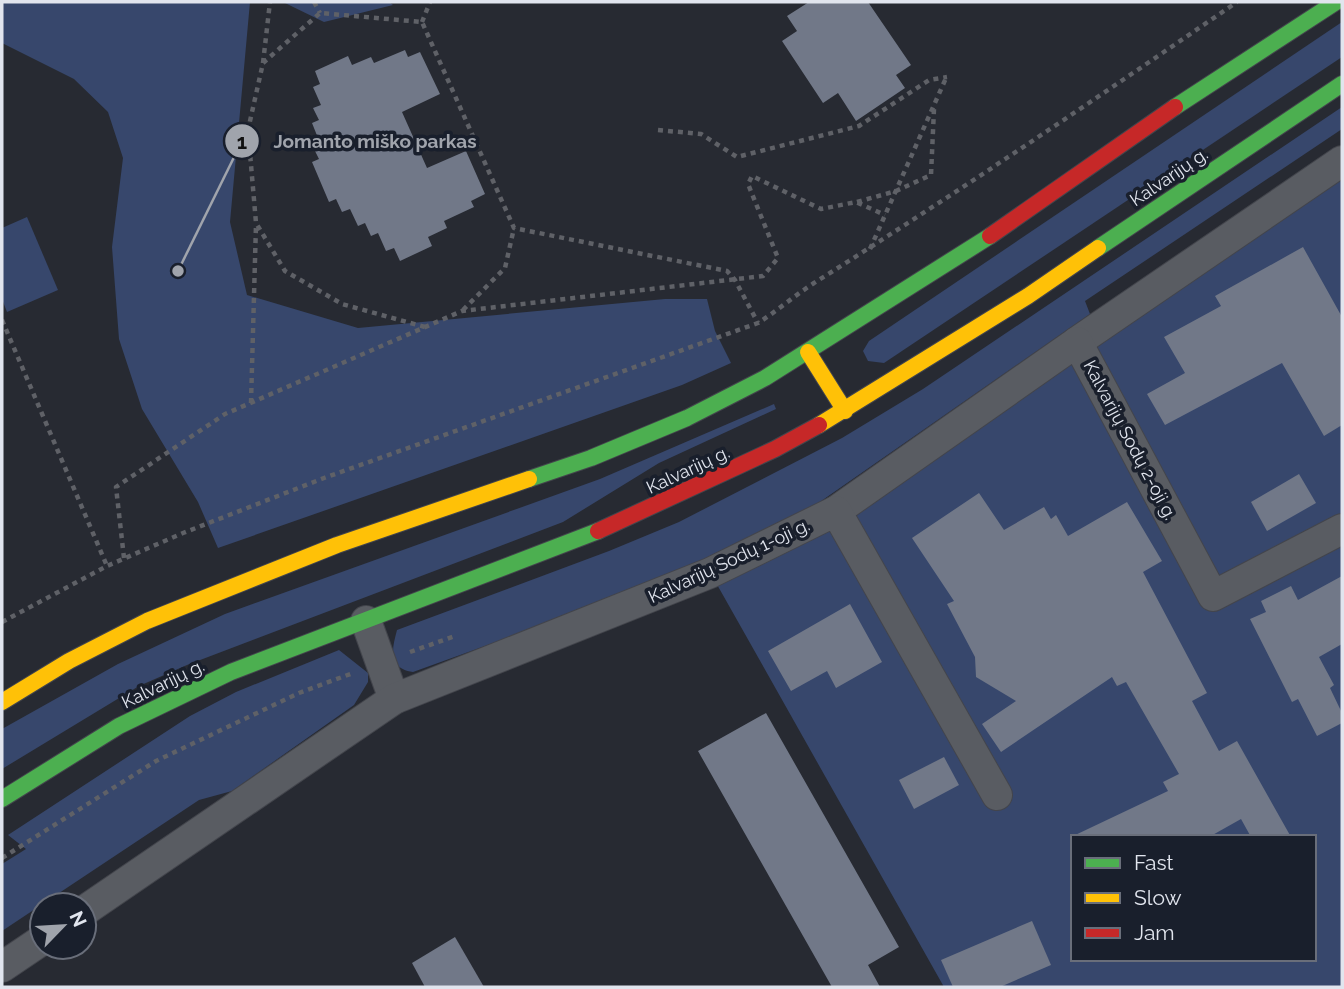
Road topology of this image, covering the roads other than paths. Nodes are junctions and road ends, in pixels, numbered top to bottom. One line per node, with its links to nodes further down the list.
1 (1336, 2): 5 (main road)
2 (1342, 84): 6 (main road, Kalvarijų g.)
3 (1342, 161): 4 (street)
4 (1077, 342): 7 (street, Kalvarijų Sodų 2-oji g.); 8 (street, Kalvarijų Sodų 2-oji g.)
5 (808, 352): 6 (main road); 11 (main road)
6 (845, 411): 9 (main road, Kalvarijų g.)
7 (835, 511): 10 (street, Kalvarijų Sodų 1-oji g.); 12 (street)
8 (1342, 529)
9 (366, 621): 10 (street); 13 (main road, Kalvarijų g.)
10 (394, 699): 14 (street, Kalvarijų Sodų 1-oji g.)
11 (2, 702)
12 (997, 795)
13 (2, 799)
14 (98, 901)
15 (28, 949): 16 (street)
16 (2, 967)

